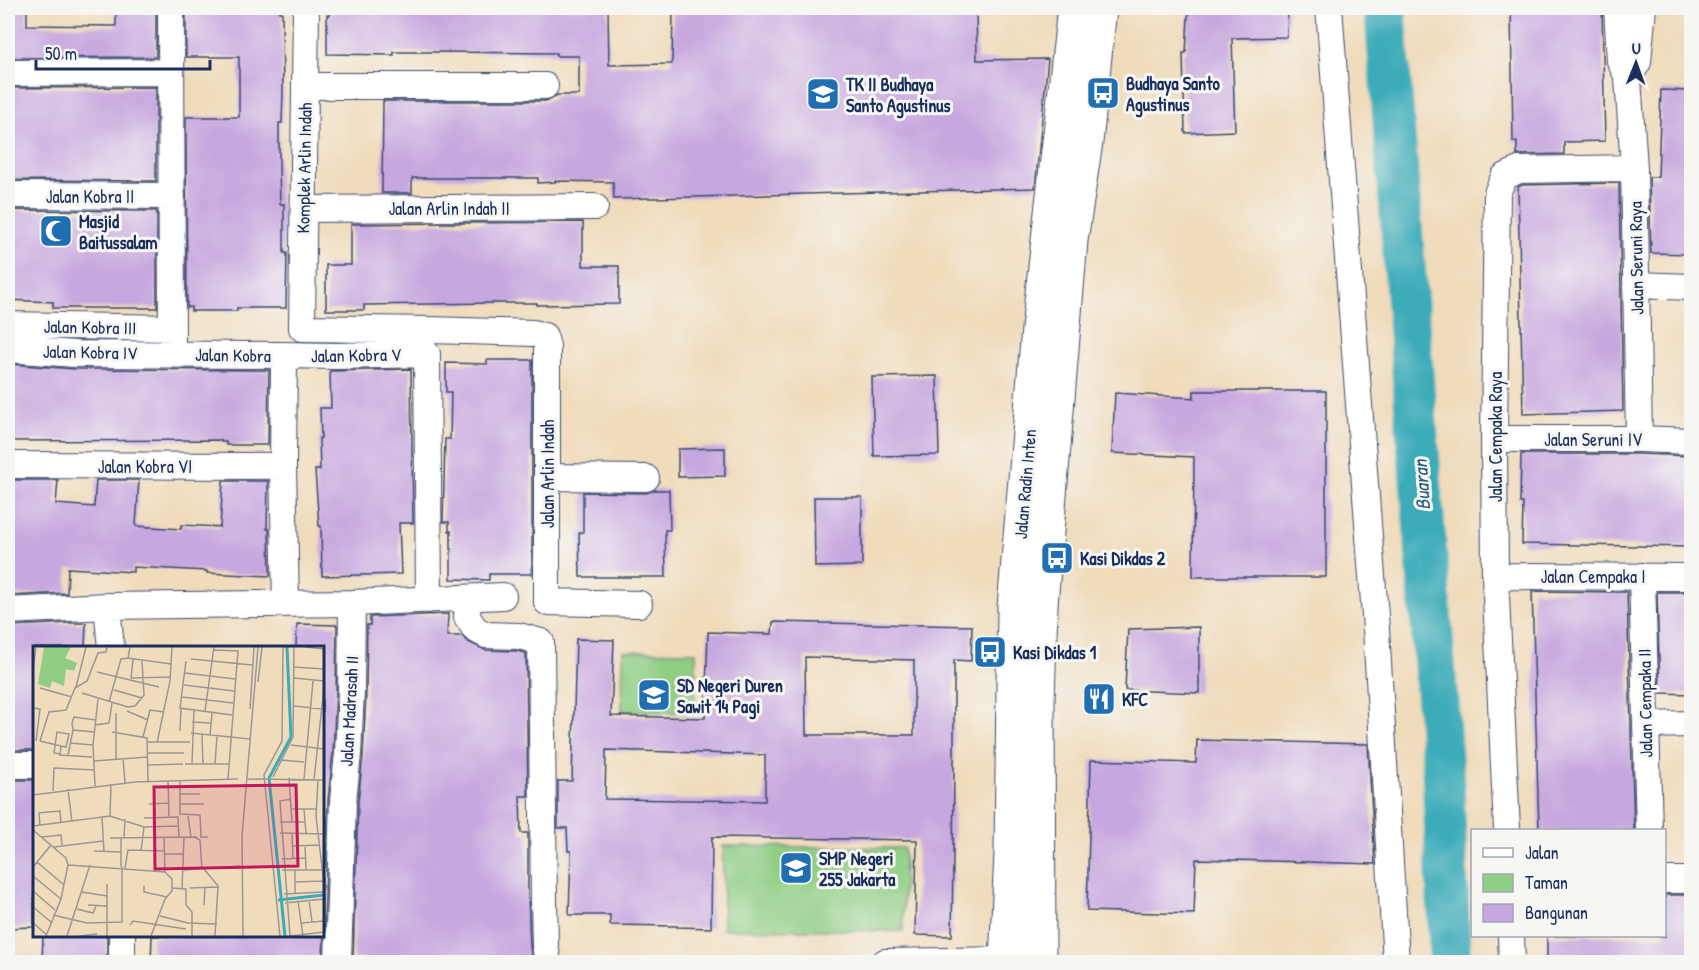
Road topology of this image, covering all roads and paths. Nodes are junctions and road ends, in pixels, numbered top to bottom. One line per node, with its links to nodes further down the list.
1 (171, 8): 8 (street, Jalan Kobra)
2 (306, 8): 11 (street, Komplek Arlin Indah)
3 (1074, 8): 56 (main road, Jalan Radin Inten)
4 (1100, 8): 61 (main road, Jalan Radin Inten)
5 (1329, 8): 62 (street)
6 (1617, 8): 10 (street, Jalan Seruni Raya)
7 (1642, 8): 10 (street, Jalan Seruni Raya)
8 (171, 72): 9 (street); 15 (street, Jalan Kobra)
9 (8, 73)
10 (1628, 78): 13 (street, Jalan Seruni Raya)
11 (305, 86): 12 (street); 17 (street, Komplek Arlin Indah)
12 (545, 86)
13 (1634, 168): 18 (street, Jalan Seruni Raya); 26 (street, Jalan Cempaka Raya)
14 (8, 195): 15 (street, Jalan Kobra II)
15 (172, 196): 21 (street, Jalan Kobra)
16 (595, 207): 17 (street, Jalan Arlin Indah II)
17 (303, 209): 22 (street, Komplek Arlin Indah)
18 (1637, 285): 19 (street); 27 (street, Jalan Seruni Raya)
19 (1692, 287)
20 (8, 325): 21 (street, Jalan Kobra III)
21 (172, 328): 24 (street, Jalan Kobra)
22 (540, 339): 31 (street, Jalan Arlin Indah)
23 (8, 349): 24 (street, Jalan Kobra IV)
24 (172, 354): 25 (street, Jalan Kobra)
25 (284, 355): 30 (street, Jalan Kobra); 38 (street, Jalan Kobra V)
26 (1494, 439): 27 (street, Jalan Seruni IV); 33 (street, Jalan Cempaka Raya)
27 (1640, 439): 28 (street, Jalan Seruni IV)
28 (1692, 441)
29 (8, 465): 30 (street, Jalan Kobra VI)
30 (283, 466): 39 (street, Jalan Kobra)
31 (547, 477): 32 (street); 41 (street, Jalan Arlin Indah)
32 (646, 478)
33 (1495, 576): 34 (street, Jalan Cempaka I); 50 (street, Jalan Cempaka Raya)
34 (1642, 576): 35 (street, Jalan Cempaka I); 46 (street, Jalan Cempaka II)
35 (1692, 577)
36 (503, 597): 37 (street)
37 (468, 598): 38 (street); 59 (street)
38 (429, 600): 40 (street)
39 (286, 603): 40 (street); 42 (street)
40 (352, 603): 49 (street, Jalan Madrasah II)
41 (639, 604)
42 (107, 606): 43 (street); 44 (street)
43 (8, 611)
44 (111, 646)
45 (1692, 724): 46 (street)
46 (1646, 725): 51 (street, Jalan Cempaka II)
47 (8, 765): 48 (street)
48 (33, 765)
49 (333, 801): 58 (street, Jalan Madrasah II)
50 (1507, 829)
51 (1649, 829)
52 (1666, 880): 53 (street)
53 (1692, 880)
54 (122, 937): 57 (street)
55 (1511, 937): 63 (street)
56 (1006, 961): 60 (street)
57 (122, 963)
58 (338, 963)
59 (548, 963)
60 (885, 963)
61 (1039, 963)
62 (1396, 963)
63 (1512, 963)

